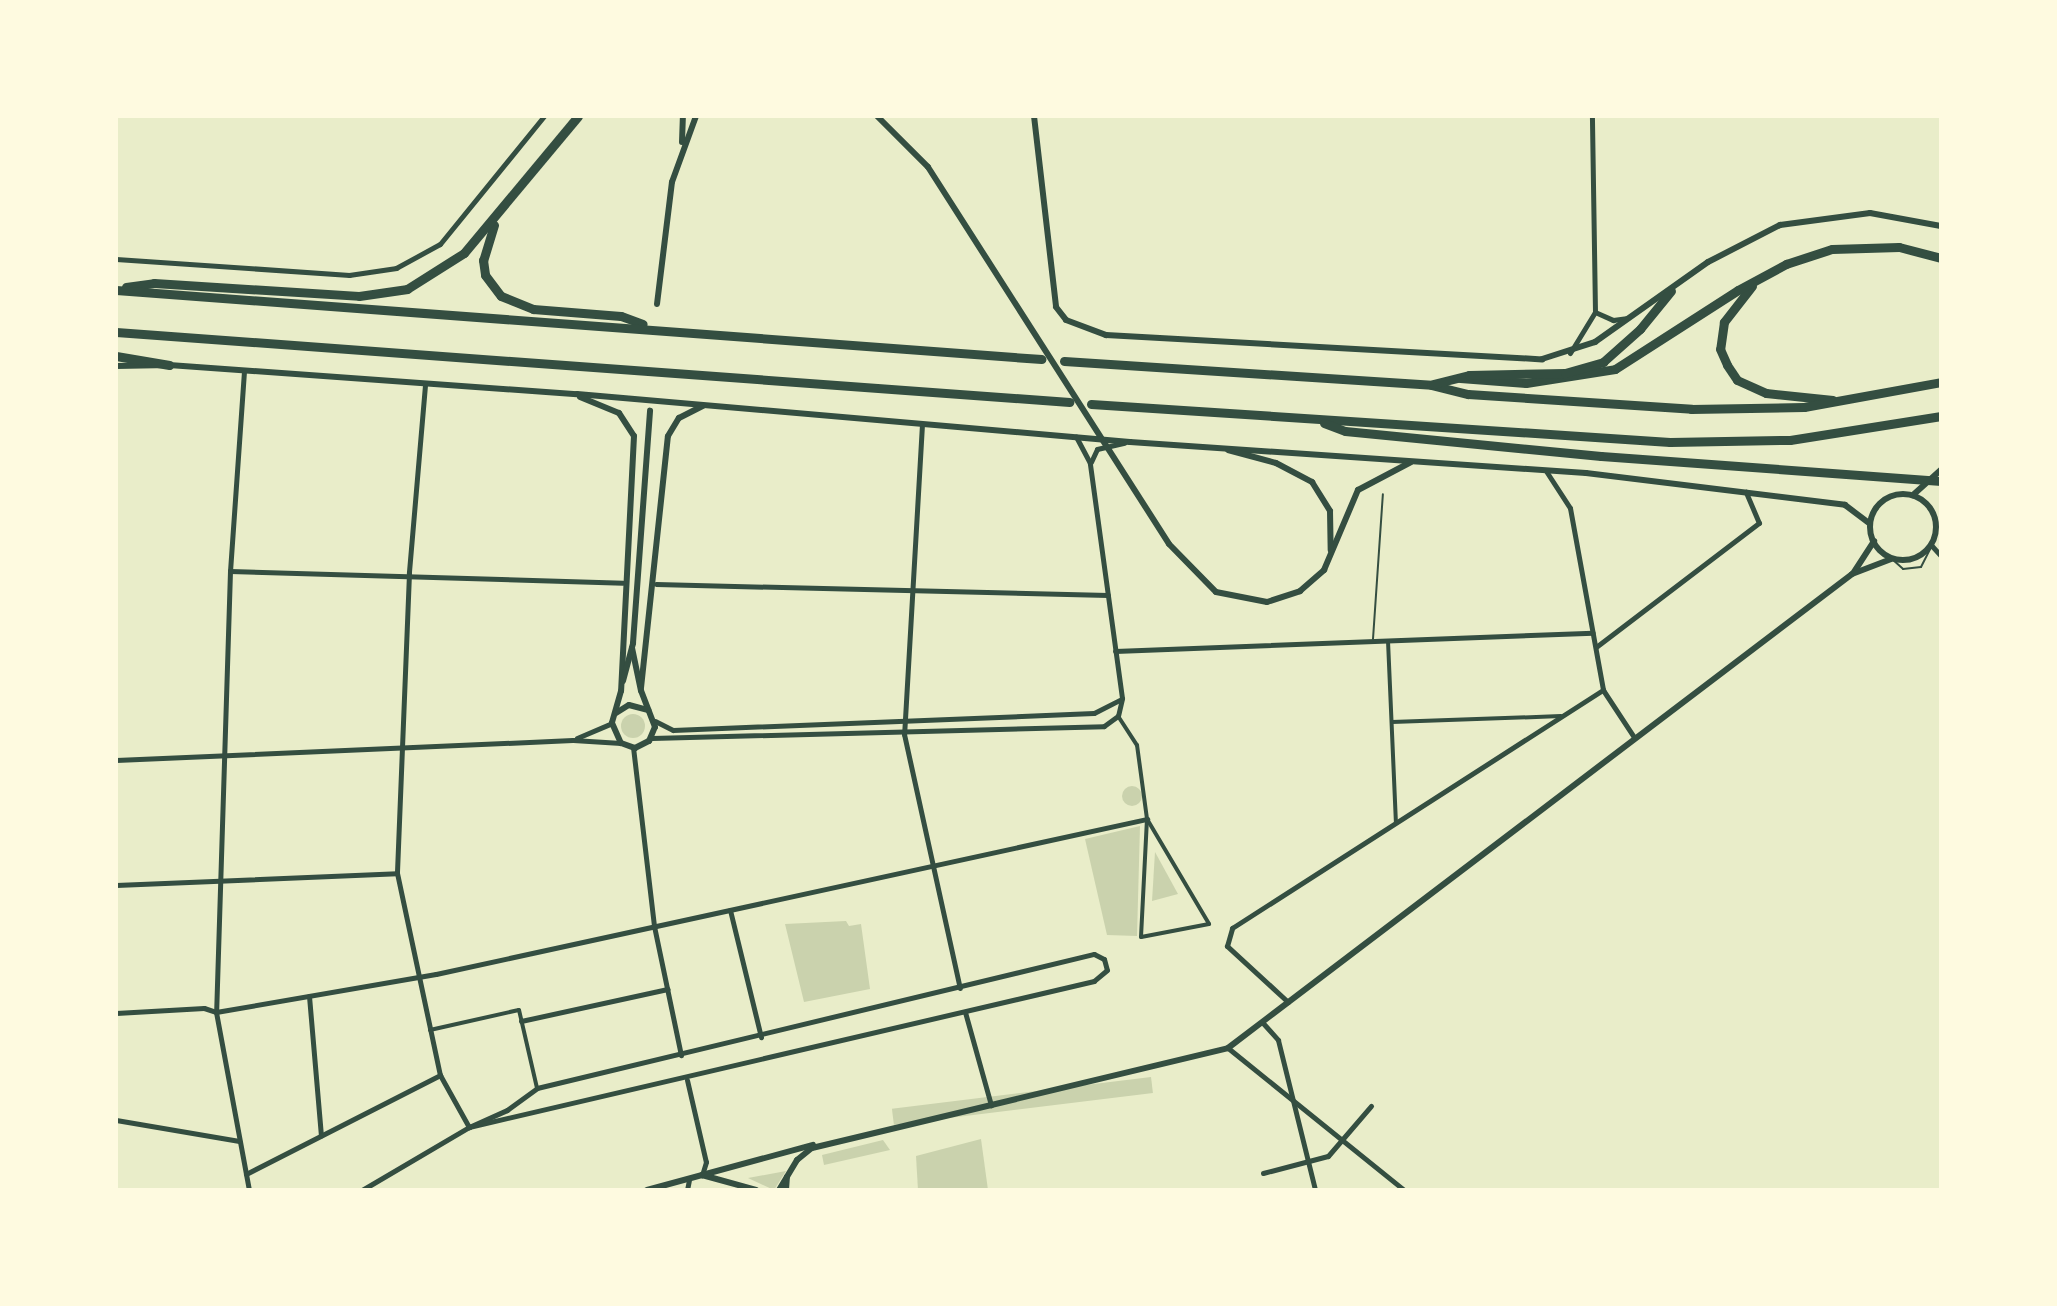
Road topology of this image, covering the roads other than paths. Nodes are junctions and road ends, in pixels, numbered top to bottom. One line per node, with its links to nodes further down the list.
1 (544, 116): 12 (street)
2 (578, 116): 9 (highway)
3 (683, 116): 8 (street)
4 (696, 116): 8 (street)
5 (877, 116): 57 (street)
6 (1034, 116): 21 (street)
7 (1592, 116): 17 (street)
8 (682, 146): 16 (street)
9 (497, 218): 14 (highway); 19 (highway)
10 (1941, 226): 15 (street)
11 (1941, 258): 13 (highway)
12 (116, 259)
13 (1755, 283): 28 (highway); 33 (highway)
14 (116, 289): 19 (highway)
15 (1671, 291): 18 (street); 28 (highway)
16 (657, 304)
17 (1595, 312): 18 (street); 21 (street)
18 (1633, 317): 21 (street)
19 (649, 327): 23 (highway)
20 (116, 332): 34 (highway)
21 (1570, 353)
22 (116, 356): 25 (highway)
23 (1041, 359)
24 (1064, 361): 31 (highway)
25 (169, 365): 26 (street); 27 (street)
26 (116, 366)
27 (244, 371): 30 (street); 59 (street)
28 (1460, 378): 31 (highway)
29 (1941, 382): 33 (highway)
30 (425, 385): 32 (street); 60 (street)
31 (1431, 385): 33 (highway)
32 (577, 394): 36 (street); 62 (street)
33 (1837, 401)
34 (1069, 402)
35 (1091, 404): 39 (highway)
36 (704, 405): 40 (street); 63 (street)
37 (650, 411): 70 (street)
38 (1941, 416): 39 (highway)
39 (1317, 420): 48 (highway)
40 (922, 424): 41 (street); 64 (street)
41 (1074, 435): 42 (street); 45 (street)
42 (1130, 442): 43 (street); 45 (street)
43 (1225, 449): 44 (street); 57 (street)
44 (1415, 461): 47 (street); 57 (street)
45 (1090, 463): 65 (street)
46 (1941, 470): 51 (street)
47 (1546, 471): 49 (street); 66 (street)
48 (1941, 481)
49 (1746, 492): 52 (street); 69 (street)
50 (1383, 494): 67 (lane)
51 (1913, 495): 52 (street); 53 (street)
52 (1870, 524): 54 (street)
53 (1939, 530): 55 (street)
54 (1874, 541): 58 (street); 61 (street)
55 (1932, 546): 56 (street); 58 (street)
56 (1941, 556)
57 (1331, 557)
58 (1891, 559): 61 (street)
59 (230, 571): 60 (street); 90 (street)
60 (409, 573): 62 (street); 89 (street)
61 (1852, 574): 84 (street)
62 (623, 583): 73 (street)
63 (656, 584): 64 (street); 74 (street)
64 (909, 586): 65 (street); 80 (street)
65 (1108, 595): 71 (street)
66 (1593, 633): 68 (street); 69 (street)
67 (1373, 639): 68 (street); 71 (street)
68 (1388, 639): 82 (street)
69 (1595, 647): 72 (street)
70 (632, 648): 73 (street); 74 (street)
71 (1115, 651): 75 (street)
72 (1603, 690): 78 (street); 84 (street)
73 (621, 691): 79 (street)
74 (641, 691): 76 (street)
75 (1122, 698): 77 (street); 80 (street)
76 (648, 710): 79 (street); 81 (street)
77 (1118, 716): 83 (street); 92 (street)
78 (1563, 716): 82 (street); 93 (street)
79 (613, 720): 86 (street); 87 (street)
80 (906, 720): 81 (street); 83 (street)
81 (655, 721): 85 (street)
82 (1392, 722): 93 (street)
83 (904, 734): 85 (street); 94 (street)
84 (1634, 737): 104 (street)
85 (652, 738): 88 (street)
86 (573, 740): 87 (street); 89 (street)
87 (621, 743): 88 (street)
88 (633, 747): 99 (street)
89 (401, 748): 90 (street); 95 (street)
90 (223, 756): 91 (street); 96 (street)
91 (116, 760)
92 (1147, 819): 92 (street); 94 (street)
93 (1396, 822): 104 (street)
94 (930, 866): 98 (street); 101 (street)
95 (397, 873): 96 (street); 100 (street)
96 (222, 877): 97 (street); 105 (street)
97 (116, 885)
98 (730, 910): 99 (street); 111 (street)
99 (654, 926): 100 (street); 102 (street)
100 (416, 974): 103 (street); 110 (street)
101 (960, 988): 106 (street); 111 (street)
102 (668, 989): 108 (street); 113 (street)
103 (309, 996): 105 (street); 122 (street)
104 (1288, 1002): 109 (street)
105 (216, 1012): 107 (street); 124 (street)
106 (965, 1012): 115 (street); 118 (street)
107 (116, 1013)
108 (521, 1021): 110 (street); 116 (street)
109 (1262, 1022): 112 (street); 117 (street)
110 (428, 1030): 114 (street)
111 (761, 1037): 113 (street)
112 (1228, 1048): 117 (street); 118 (street)
113 (681, 1055): 116 (street)
114 (440, 1075): 121 (street); 122 (street)
115 (687, 1080): 121 (street); 129 (street)
116 (537, 1088): 121 (street)
117 (1292, 1095): 123 (street); 126 (street)
118 (991, 1105): 125 (street)
119 (1371, 1106): 123 (street)
120 (116, 1120): 124 (street)
121 (469, 1127): 133 (street)
122 (321, 1135): 128 (street)
123 (1344, 1139): 126 (street); 140 (street)
124 (239, 1141): 128 (street)
125 (832, 1142): 129 (street); 130 (street)
126 (1308, 1162): 127 (street); 139 (street)
127 (1263, 1173)
128 (246, 1174): 132 (street)
129 (702, 1175): 131 (street); 136 (street)
130 (787, 1177): 137 (street); 138 (street)
131 (689, 1180): 134 (street); 135 (street)
132 (249, 1190)
133 (362, 1190)
134 (647, 1190)
135 (687, 1190)
136 (756, 1190)
137 (779, 1190)
138 (786, 1190)
139 (1315, 1190)
140 (1404, 1190)

